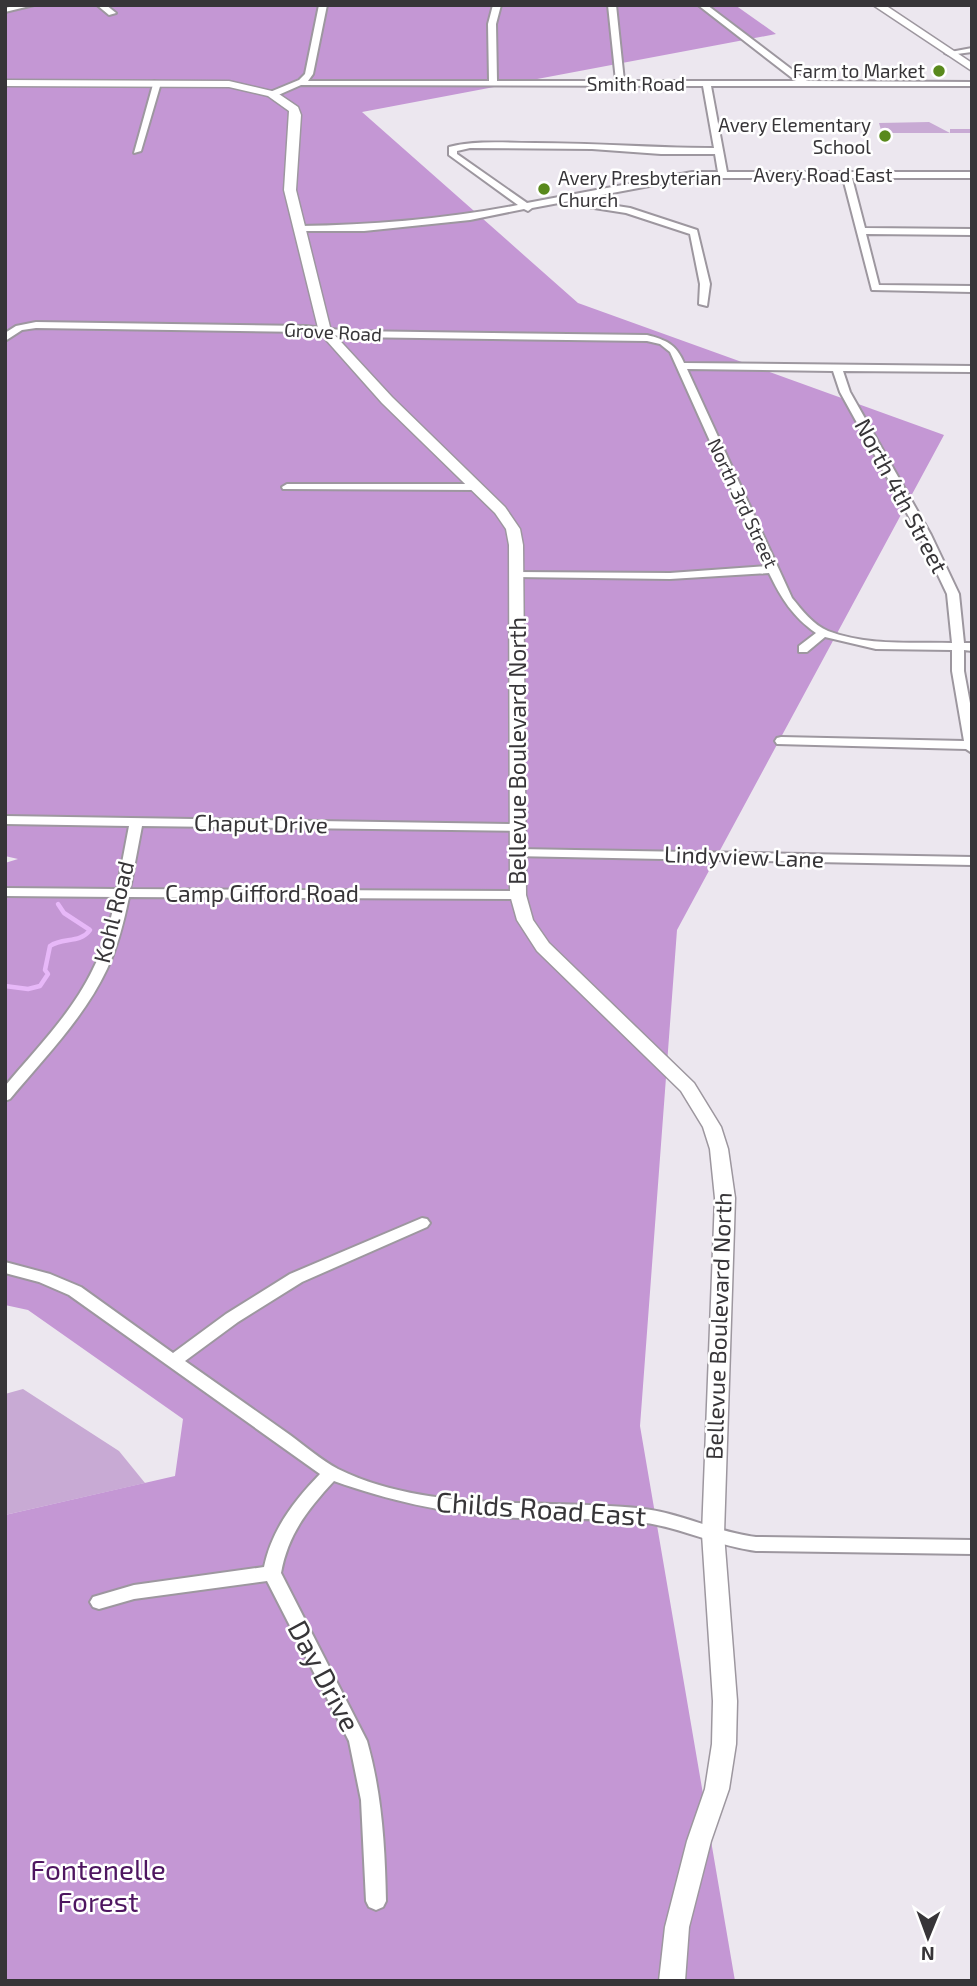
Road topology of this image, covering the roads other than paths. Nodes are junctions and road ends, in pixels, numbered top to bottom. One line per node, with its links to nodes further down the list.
1 (30, 5): 8 (street)
2 (101, 5): 9 (street)
3 (323, 5): 15 (street)
4 (498, 5): 16 (street)
5 (612, 5): 17 (street)
6 (702, 5): 19 (street)
7 (878, 5): 11 (main road)
8 (5, 10)
9 (112, 13)
10 (972, 50): 11 (street)
11 (949, 53): 12 (main road)
12 (972, 68)
13 (5, 83): 14 (main road)
14 (157, 83): 21 (main road); 22 (street)
15 (301, 83): 16 (street, Smith Road); 21 (street)
16 (493, 84): 17 (street, Smith Road)
17 (620, 84): 18 (street, Smith Road)
18 (707, 84): 19 (street, Smith Road); 23 (street)
19 (805, 84): 20 (street, Smith Road)
20 (972, 84)
21 (273, 94): 29 (main road, Bellevue Boulevard North)
22 (137, 151)
23 (719, 151): 24 (street); 28 (street)
24 (723, 174): 25 (street, Avery Road East); 27 (street, Avery Road East)
25 (847, 175): 26 (street, Avery Road East); 30 (street)
26 (972, 175)
27 (559, 201): 28 (street, Avery Road East); 33 (street)
28 (528, 208): 29 (street, Avery Road East)
29 (300, 229): 34 (main road, Bellevue Boulevard North)
30 (861, 231): 31 (street); 32 (street)
31 (972, 232)
32 (972, 289)
33 (705, 304)
34 (325, 332): 35 (street, Grove Road); 36 (street, Grove Road); 41 (main road, Bellevue Boulevard North)
35 (5, 338)
36 (663, 342): 37 (street, North 3rd Street)
37 (681, 366): 39 (street); 42 (street, North 3rd Street)
38 (972, 369): 39 (street)
39 (838, 370): 45 (street, North 4th Street)
40 (287, 487): 41 (street)
41 (475, 487): 43 (main road, Bellevue Boulevard North)
42 (774, 569): 43 (street); 44 (street, North 3rd Street)
43 (518, 575): 52 (main road, Bellevue Boulevard North)
44 (823, 633): 45 (street); 47 (street)
45 (958, 647): 46 (street); 49 (street, North 4th Street)
46 (972, 647)
47 (803, 649)
48 (781, 741): 49 (street)
49 (971, 746)
50 (5, 820): 51 (street, Chaput Drive)
51 (136, 823): 52 (street, Chaput Drive); 56 (street, Kohl Road)
52 (516, 828): 53 (main road, Bellevue Boulevard North)
53 (517, 853): 54 (street, Lindyview Lane); 57 (main road, Bellevue Boulevard North)
54 (972, 861)
55 (5, 892): 56 (street, Camp Gifford Road)
56 (121, 893): 57 (street, Camp Gifford Road); 58 (street, Kohl Road)
57 (518, 895): 63 (main road, Bellevue Boulevard North)
58 (5, 1096)
59 (422, 1223): 61 (street)
60 (5, 1267): 61 (street, Childs Road East)
61 (172, 1362): 62 (street, Childs Road East)
62 (331, 1473): 63 (street, Childs Road East); 65 (street)
63 (713, 1534): 64 (street, Childs Road East); 68 (main road, Bellevue Boulevard North)
64 (972, 1547)
65 (272, 1573): 66 (street); 67 (street, Day Drive)
66 (99, 1602)
67 (376, 1901)
68 (672, 1981)

